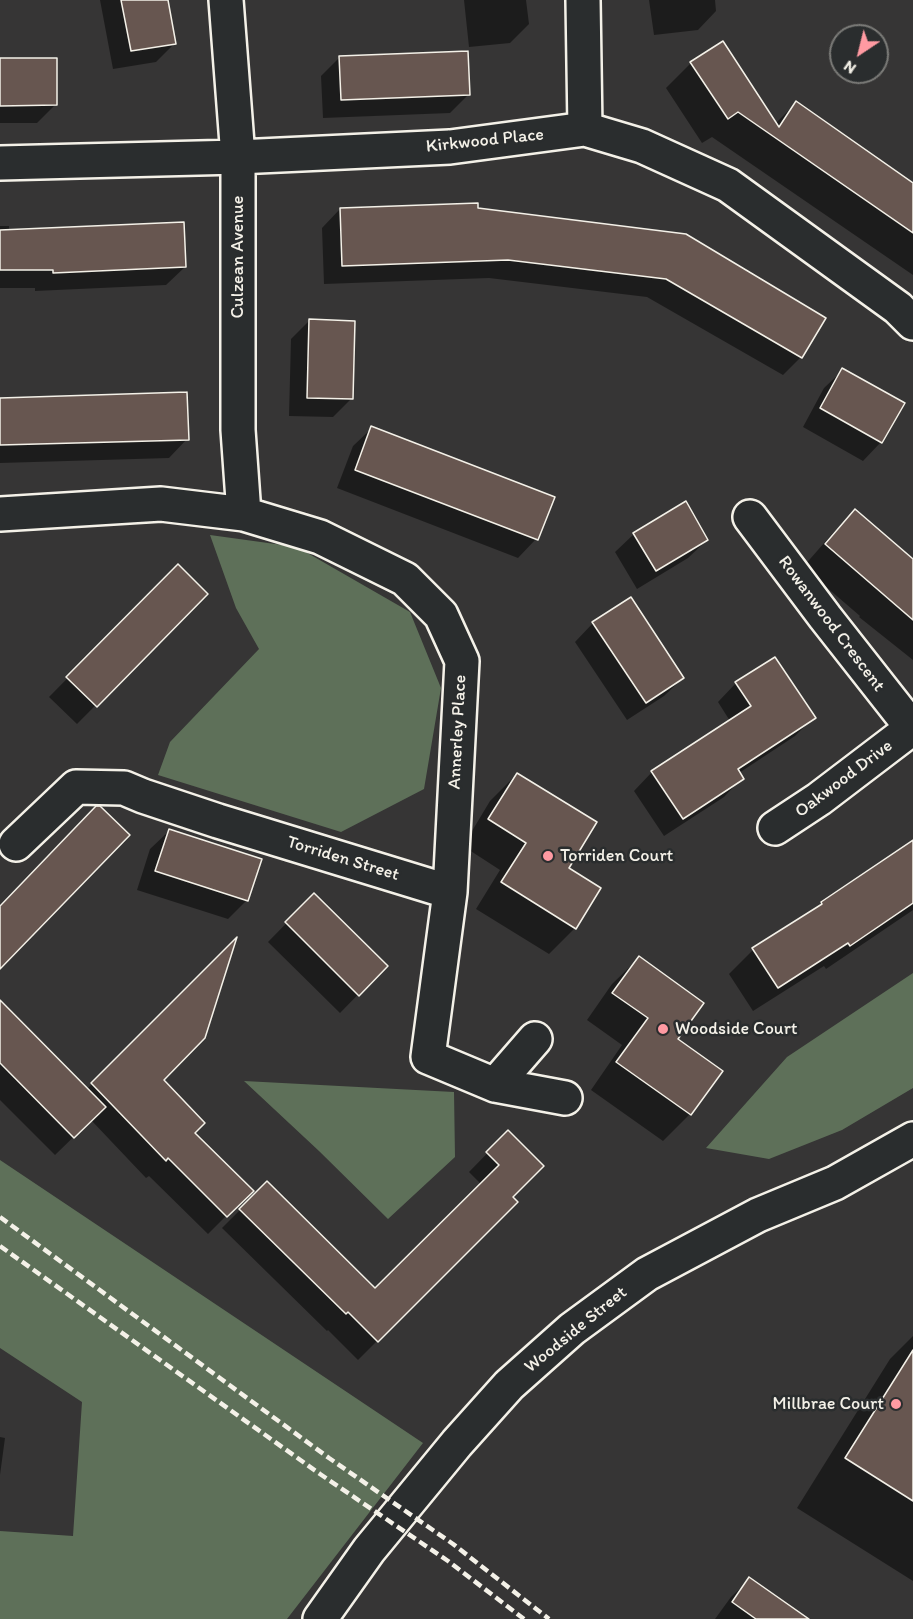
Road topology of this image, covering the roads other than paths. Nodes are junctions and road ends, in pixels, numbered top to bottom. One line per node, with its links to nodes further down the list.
1 (226, 0): 4 (street, Culzean Avenue)
2 (583, 0): 3 (street)
3 (585, 129): 4 (street, Kirkwood Place); 6 (street, Kirkwood Place)
4 (238, 157): 5 (street, Kirkwood Place); 8 (street, Culzean Avenue)
5 (0, 163)
6 (913, 323)
7 (0, 513): 8 (street, Annerley Place)
8 (243, 514): 13 (street, Annerley Place)
9 (750, 517): 10 (street, Rowanwood Crescent)
10 (912, 729): 11 (street, Oakwood Drive)
11 (775, 828)
12 (16, 844): 13 (street, Torriden Street)
13 (450, 892): 15 (street)
14 (535, 1039): 15 (street)
15 (495, 1085): 16 (street)
16 (565, 1098)
17 (913, 1139): 18 (street, Woodside Street)
18 (320, 1619)

